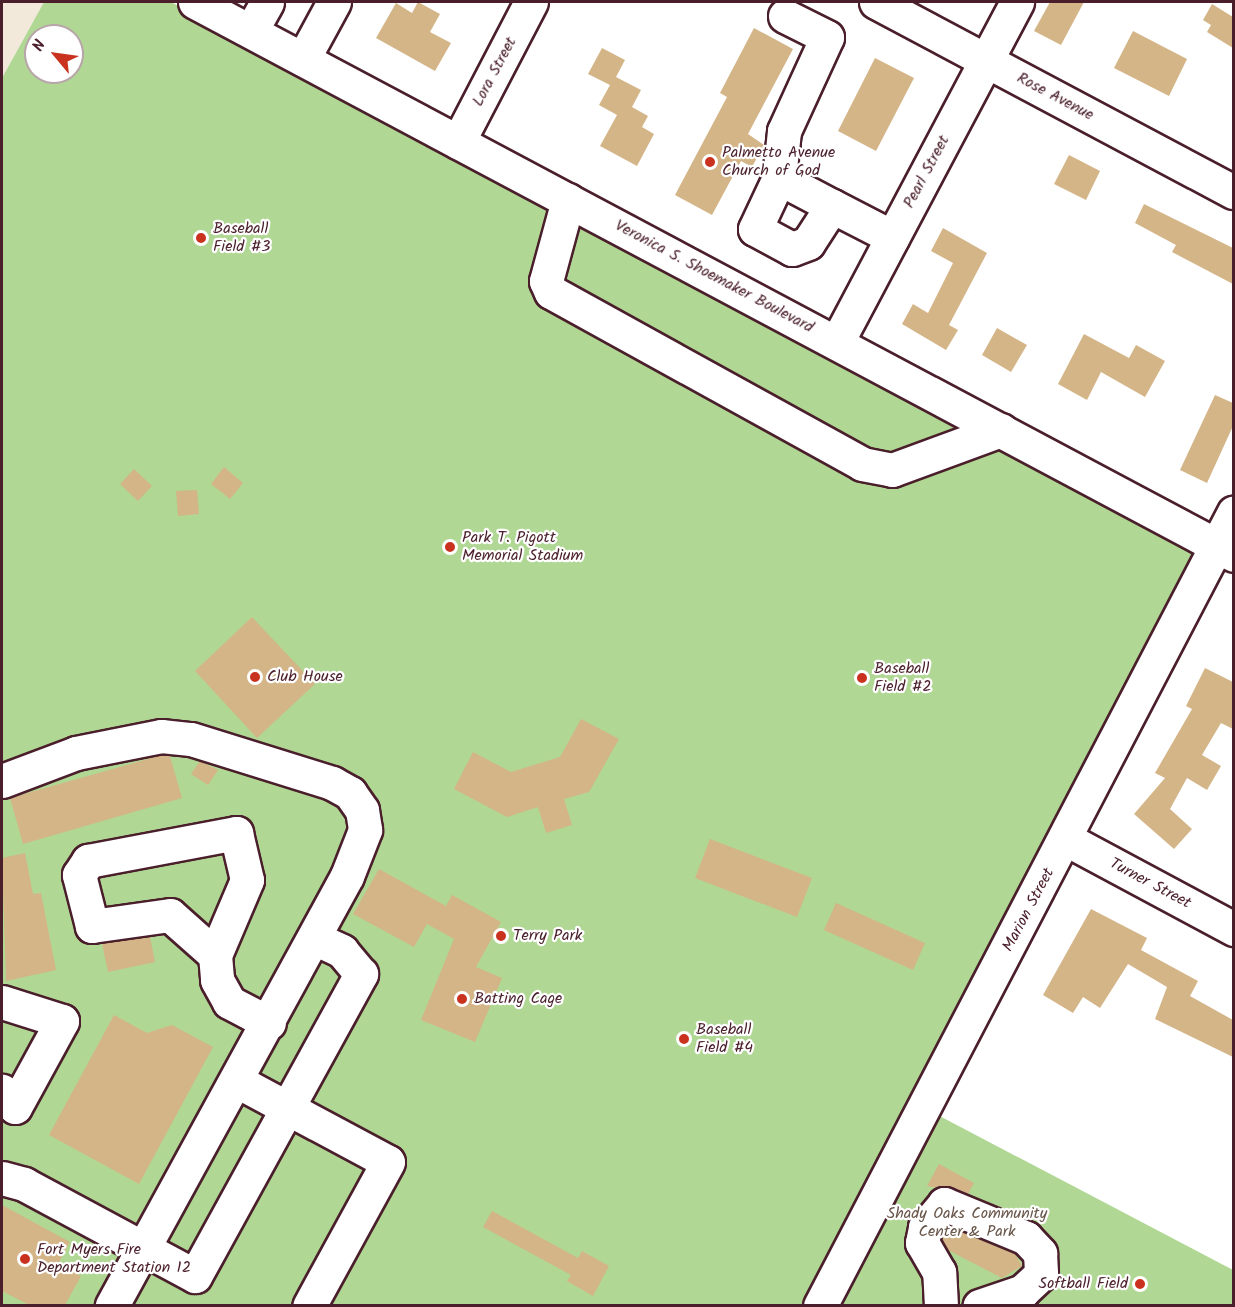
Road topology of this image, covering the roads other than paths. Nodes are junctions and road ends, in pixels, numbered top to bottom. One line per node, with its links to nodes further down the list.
1 (195, 2): 8 (street, Veronica S. Shoemaker Boulevard)
2 (267, 2): 8 (street)
3 (334, 2): 9 (street)
4 (531, 2): 11 (street, Lora Street)
5 (876, 2): 10 (street, Rose Avenue)
6 (1017, 2): 10 (street, Pearl Street)
7 (785, 16): 12 (street)
8 (250, 31): 9 (street, Veronica S. Shoemaker Boulevard)
9 (303, 59): 11 (street, Veronica S. Shoemaker Boulevard)
10 (986, 60): 13 (street, Rose Avenue); 16 (street, Pearl Street)
11 (458, 142): 14 (street, Veronica S. Shoemaker Boulevard)
12 (779, 178): 15 (street); 15 (street)
13 (1233, 192)
14 (568, 200): 17 (street, Veronica S. Shoemaker Boulevard); 18 (street)
15 (832, 206): 16 (street)
16 (892, 237): 17 (street, Pearl Street)
17 (837, 342): 18 (street, Veronica S. Shoemaker Boulevard)
18 (1002, 430): 20 (street, Veronica S. Shoemaker Boulevard)
19 (1233, 512): 20 (street, Marion Street)
20 (1226, 550): 22 (street, Marion Street)
21 (2, 781): 24 (street)
22 (1066, 839): 23 (street, Turner Street); 35 (street, Marion Street)
23 (1233, 929)
24 (314, 938): 27 (street); 30 (street)
25 (215, 955): 25 (street); 27 (street)
26 (2, 1002): 29 (street)
27 (269, 1023): 28 (street)
28 (237, 1082): 30 (street); 32 (street)
29 (2, 1090)
30 (287, 1108): 32 (street); 34 (street)
31 (2, 1178): 32 (street)
32 (144, 1249): 33 (street)
33 (112, 1305)
34 (309, 1305)
35 (820, 1305)
36 (941, 1305): 37 (street)
37 (979, 1305)

